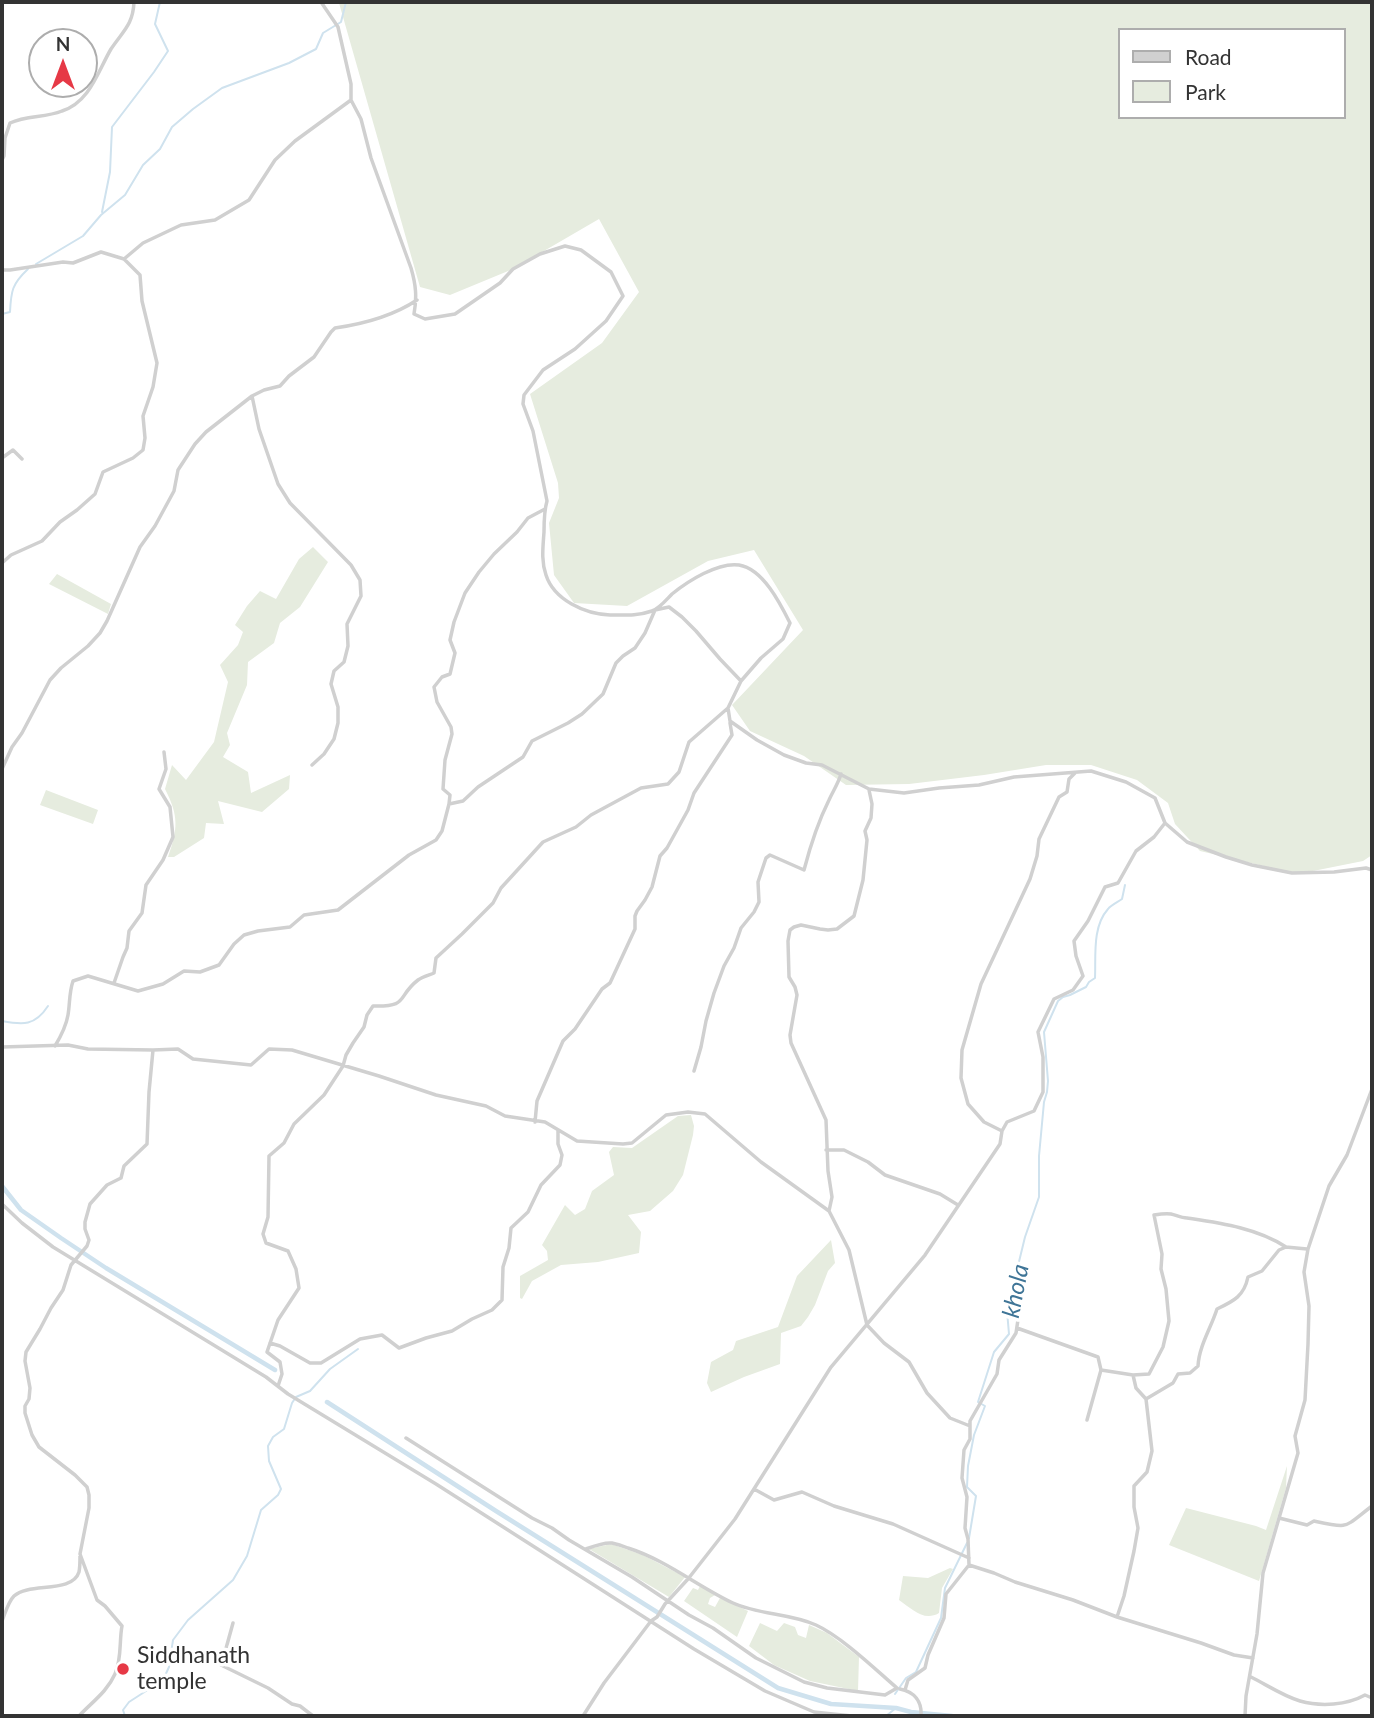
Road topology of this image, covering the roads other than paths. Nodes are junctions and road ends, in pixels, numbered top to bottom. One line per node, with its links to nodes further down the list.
1 (134, 2): 4 (street)
2 (321, 2): 3 (street)
3 (351, 100): 5 (street); 7 (street)
4 (2, 160)
5 (124, 260): 6 (street); 12 (street)
6 (2, 270)
7 (417, 300): 8 (street); 11 (street)
8 (253, 397): 18 (street); 19 (street)
9 (2, 458): 10 (street)
10 (22, 459)
11 (545, 509): 13 (street); 23 (street)
12 (2, 563)
13 (654, 610): 14 (street); 14 (street); 23 (street)
14 (741, 681): 15 (street)
15 (728, 708): 16 (street); 30 (street)
16 (730, 721): 21 (street); 33 (street)
17 (164, 752): 26 (street)
18 (312, 765)
19 (2, 769)
20 (1077, 772): 22 (street); 24 (street); 35 (street)
21 (841, 774): 22 (street); 31 (street)
22 (869, 789): 36 (street)
23 (449, 804): 26 (street)
24 (1166, 823): 25 (street); 35 (street)
25 (1372, 870)
26 (114, 984): 27 (street)
27 (55, 1046): 28 (street); 29 (street)
28 (2, 1047)
29 (153, 1050): 30 (street); 42 (street)
30 (343, 1066): 33 (street); 46 (street)
31 (694, 1071)
32 (1372, 1088): 41 (street)
33 (535, 1122): 34 (street)
34 (558, 1130): 39 (street); 46 (street)
35 (1002, 1131): 38 (street)
36 (826, 1150): 38 (street); 39 (street)
37 (2, 1204): 42 (street)
38 (958, 1205): 44 (street)
39 (829, 1211): 44 (street)
40 (1286, 1247): 41 (street); 48 (street); 50 (street)
41 (1308, 1249): 56 (street)
42 (76, 1260): 49 (street); 58 (street)
43 (1018, 1285): 45 (street)
44 (867, 1325): 52 (street); 54 (street)
45 (1017, 1328): 47 (street); 52 (street)
46 (270, 1343): 49 (street)
47 (1101, 1370): 48 (street); 51 (street)
48 (1133, 1375): 50 (street)
49 (278, 1386): 65 (street)
50 (1146, 1399): 63 (street)
51 (1087, 1420)
52 (970, 1426): 59 (street)
53 (406, 1438): 57 (street)
54 (754, 1489): 59 (street); 61 (street)
55 (1372, 1506): 56 (street)
56 (1279, 1518): 67 (street)
57 (586, 1549): 61 (street); 62 (street)
58 (80, 1554): 64 (street); 70 (street)
59 (969, 1558): 60 (street)
60 (969, 1565): 63 (street); 74 (street)
61 (688, 1578): 62 (street); 62 (street)
62 (667, 1602): 65 (street)
63 (1116, 1617): 67 (street)
64 (2, 1621)
65 (651, 1621): 72 (street); 73 (street)
66 (233, 1623): 71 (street)
67 (1253, 1658): 68 (street)
68 (1251, 1677): 69 (street); 75 (street)
69 (1372, 1698)
70 (79, 1716)
71 (313, 1716)
72 (583, 1716)
73 (852, 1716)
74 (921, 1716)
75 (1245, 1716)

